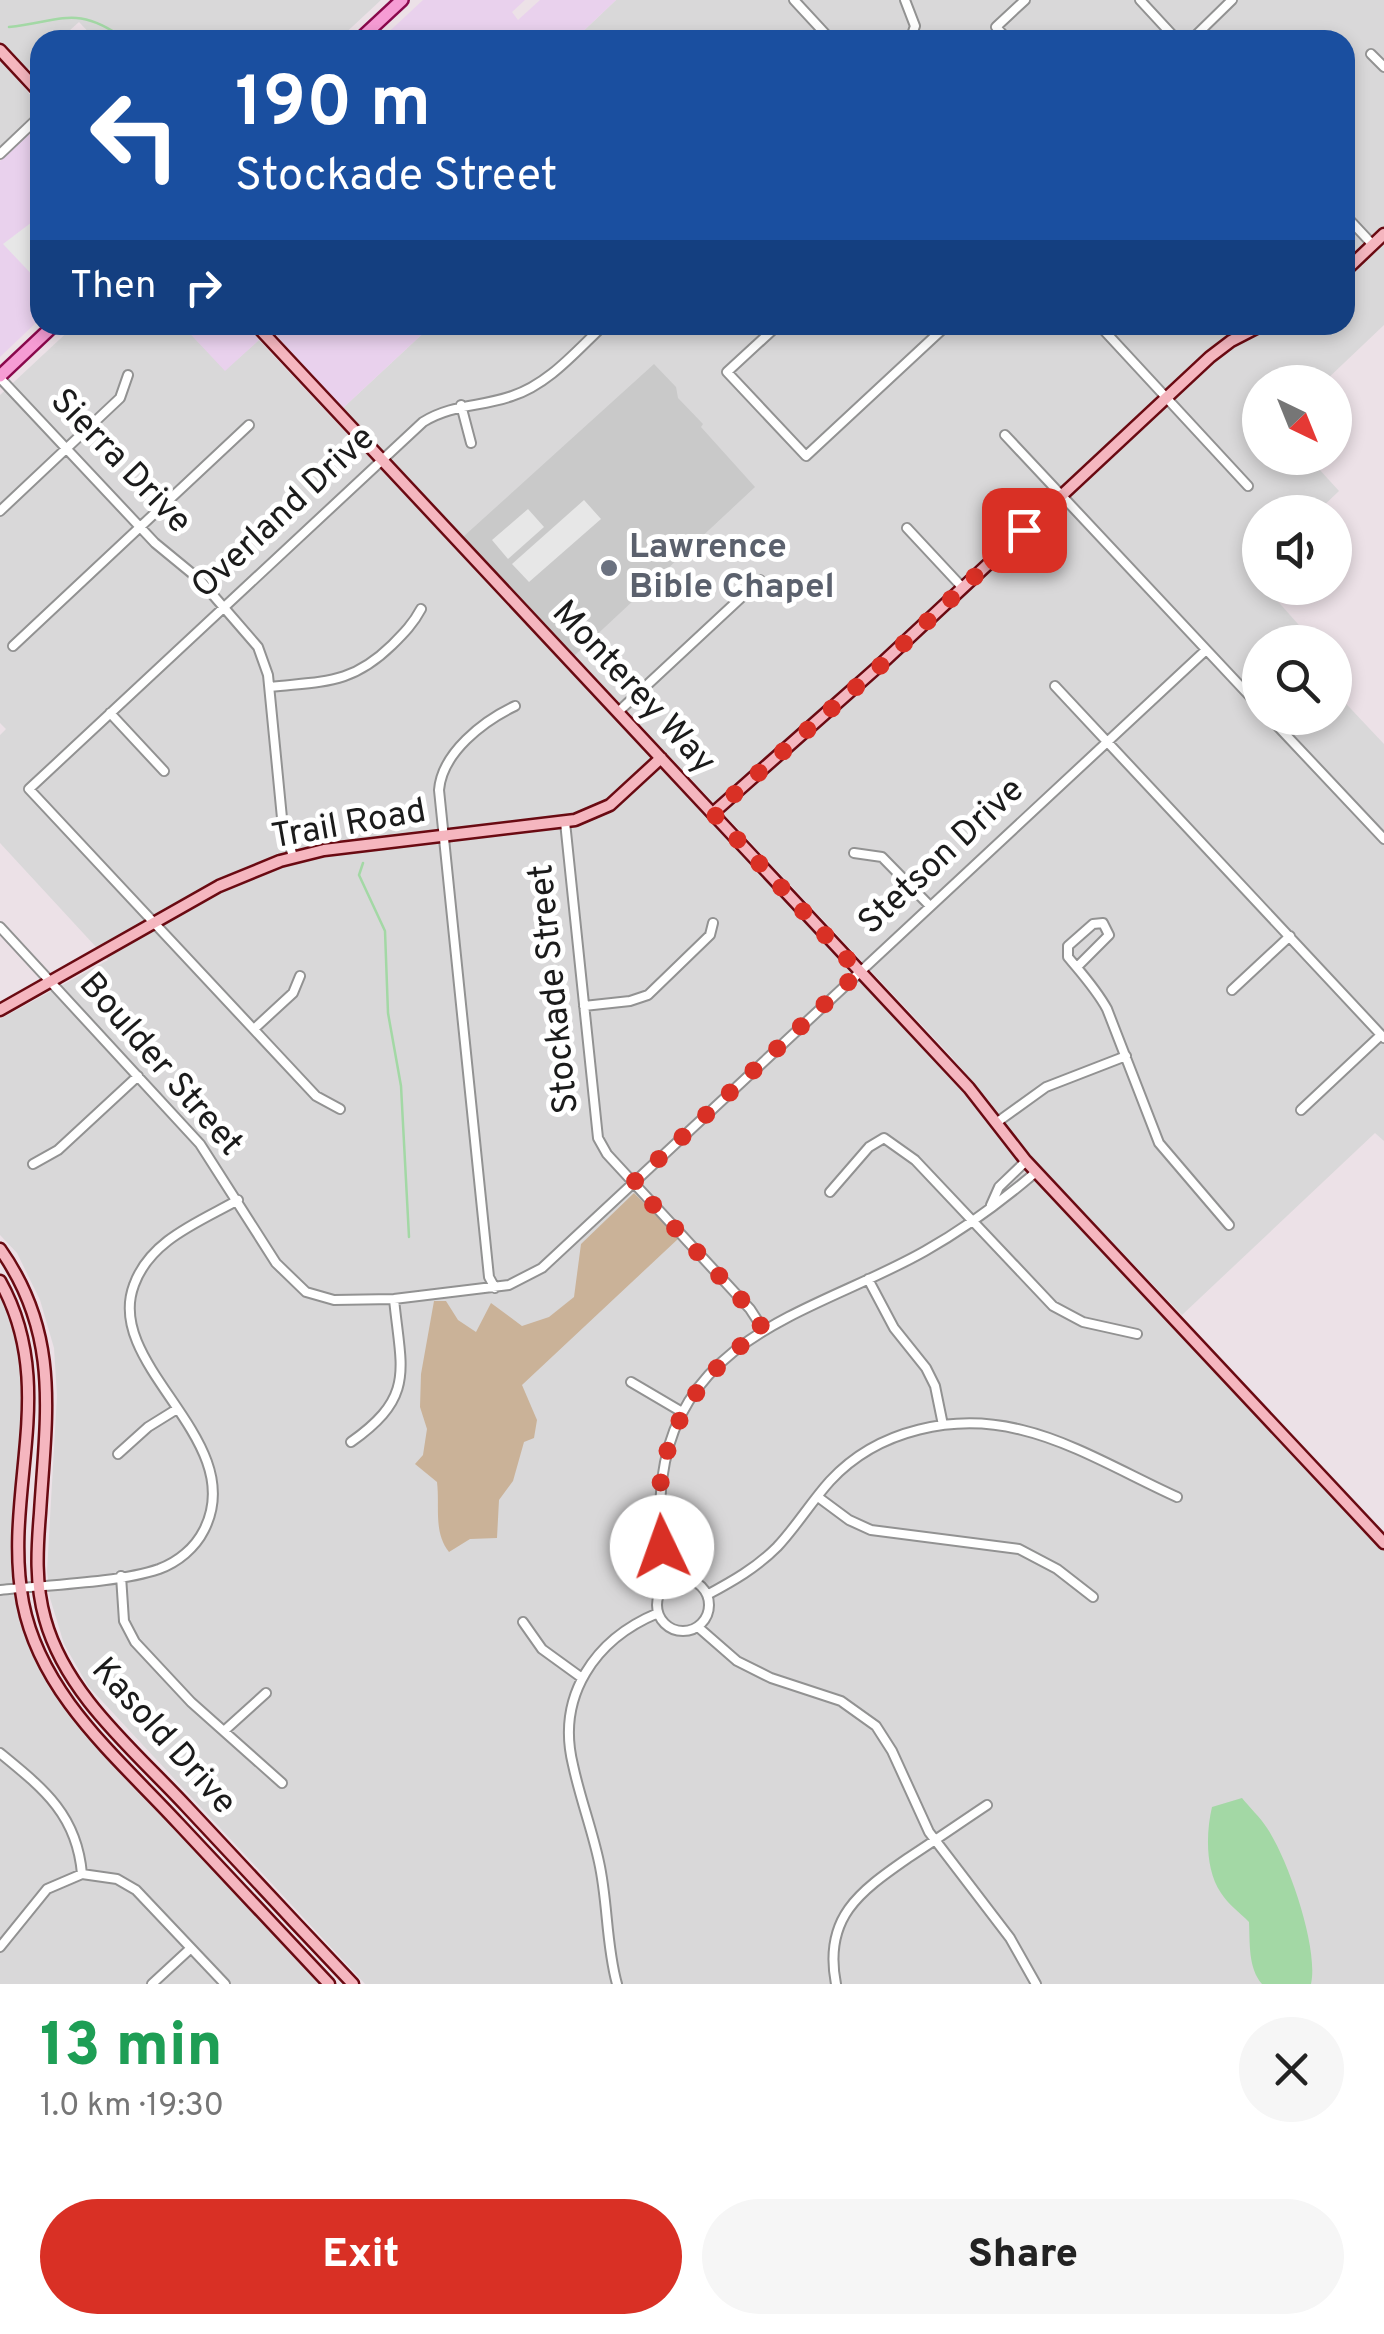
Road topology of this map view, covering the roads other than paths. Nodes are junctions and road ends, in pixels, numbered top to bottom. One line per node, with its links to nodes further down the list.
1 (402, 0): 7 (main road)
2 (794, 0): 8 (street)
3 (906, 0): 9 (street)
4 (1025, 0): 10 (street)
5 (1140, 0): 11 (street)
6 (1232, 0): 12 (street)
7 (370, 30)
8 (822, 30)
9 (913, 30)
10 (999, 30)
11 (1168, 30)
12 (1200, 30)
13 (0, 50): 16 (street)
14 (1371, 54): 15 (street)
15 (1384, 67)
16 (30, 83)
17 (30, 126): 18 (street)
18 (0, 154)
19 (1355, 226): 21 (street)
20 (1384, 234): 21 (street)
21 (1373, 245): 22 (street)
22 (1355, 262)
23 (44, 335): 31 (main road)
24 (265, 335): 38 (street, Monterey Way)
25 (593, 335): 33 (street, Overland Drive)
26 (767, 335): 27 (street)
27 (936, 335)
28 (1108, 335): 32 (street)
29 (1243, 335): 32 (street)
30 (128, 375): 37 (street)
31 (0, 377): 37 (street, Sierra Drive)
32 (1165, 398): 39 (street); 40 (street)
33 (461, 405): 36 (street); 38 (street, Overland Drive)
34 (250, 425): 42 (street)
35 (1005, 435): 40 (street)
36 (471, 443)
37 (66, 448): 41 (street); 42 (street, Sierra Drive)
38 (382, 459): 46 (street, Overland Drive); 54 (street, Monterey Way)
39 (1248, 486)
40 (1062, 494): 45 (street); 49 (street)
41 (0, 510)
42 (140, 528): 46 (street, Sierra Drive); 48 (street)
43 (907, 528): 45 (street)
44 (760, 580): 54 (street)
45 (962, 587): 60 (street)
46 (224, 607): 50 (street, Sierra Drive); 55 (street, Overland Drive)
47 (420, 609): 50 (street)
48 (13, 646)
49 (1206, 650): 52 (street); 57 (street, Stetson Drive)
50 (270, 686): 65 (street, Sierra Drive)
51 (1054, 686): 57 (street)
52 (1242, 688)
53 (515, 706): 62 (street)
54 (618, 712): 58 (street, Monterey Way)
55 (110, 714): 59 (street); 67 (street, Overland Drive)
56 (1286, 735): 63 (street)
57 (1108, 743): 66 (street, Stetson Drive); 70 (street)
58 (661, 758): 60 (street, Monterey Way); 61 (street, Trail Road)
59 (164, 771)
60 (713, 813): 72 (street, Monterey Way)
61 (564, 822): 62 (street, Trail Road); 76 (street, Stockade Street)
62 (444, 835): 65 (street, Trail Road); 97 (street)
63 (1384, 840)
64 (854, 852): 66 (street)
65 (293, 857): 67 (street, Trail Road)
66 (930, 906): 72 (street, Stetson Drive)
67 (152, 922): 74 (street, Trail Road); 78 (street)
68 (713, 924): 76 (street)
69 (0, 927): 74 (street, Boulder Street)
70 (1290, 936): 75 (street); 79 (street)
71 (1077, 967): 71 (street); 80 (street)
72 (859, 972): 84 (street, Monterey Way); 88 (street, Stetson Drive)
73 (300, 976): 78 (street)
74 (50, 982): 77 (street, Trail Road); 81 (street, Boulder Street)
75 (1232, 990)
76 (584, 1006): 88 (street, Stockade Street)
77 (0, 1010)
78 (255, 1028): 82 (street)
79 (1383, 1036): 83 (street)
80 (1126, 1056): 84 (street); 93 (street)
81 (138, 1076): 86 (street); 90 (street, Boulder Street)
82 (340, 1109)
83 (1301, 1110)
84 (996, 1123): 85 (street, Monterey Way)
85 (1026, 1161): 87 (street, Monterey Way); 91 (street)
86 (32, 1164)
87 (1036, 1172): 91 (street); 110 (street, Monterey Way)
88 (633, 1183): 97 (street, Stetson Drive); 100 (street, Stockade Street)
89 (830, 1192): 92 (street)
90 (238, 1200): 99 (street, Boulder Street); 103 (street)
91 (991, 1204): 92 (street)
92 (972, 1220): 95 (street); 101 (street)
93 (1230, 1225)
94 (0, 1249): 113 (street, Kasold Drive)
95 (868, 1279): 100 (street); 105 (street)
96 (0, 1281): 114 (street, Kasold Drive)
97 (495, 1288): 98 (street, Stetson Drive)
98 (426, 1295): 99 (street, Boulder Street)
99 (394, 1298): 106 (street)
100 (763, 1329): 104 (street)
101 (1137, 1334)
102 (631, 1382): 104 (street)
103 (177, 1408): 107 (street); 111 (street)
104 (682, 1412): 112 (street)
105 (942, 1424): 108 (street); 109 (street)
106 (351, 1442)
107 (118, 1454)
108 (818, 1497): 116 (street); 117 (street)
109 (1177, 1498)
110 (1384, 1543)
111 (120, 1576): 113 (street); 123 (street)
112 (672, 1582): 116 (street); 118 (street)
113 (38, 1586): 114 (street); 134 (street, Kasold Drive)
114 (21, 1588): 115 (street); 133 (street, Kasold Drive)
115 (0, 1590)
116 (707, 1595): 120 (street)
117 (1093, 1597)
118 (658, 1613): 120 (street); 121 (street)
119 (522, 1622): 121 (street)
120 (698, 1627): 127 (street)
121 (582, 1678): 135 (street)
122 (266, 1692): 123 (street)
123 (224, 1731): 125 (street)
124 (0, 1753): 128 (street)
125 (282, 1783)
126 (987, 1805): 127 (street)
127 (934, 1840): 136 (street); 137 (street)
128 (82, 1874): 129 (street); 130 (street)
129 (0, 1946)
130 (191, 1948): 131 (street); 132 (street)
131 (152, 1984)
132 (225, 1984)
133 (329, 1984)
134 (352, 1984)
135 (617, 1984)
136 (836, 1984)
137 (1036, 1984)

